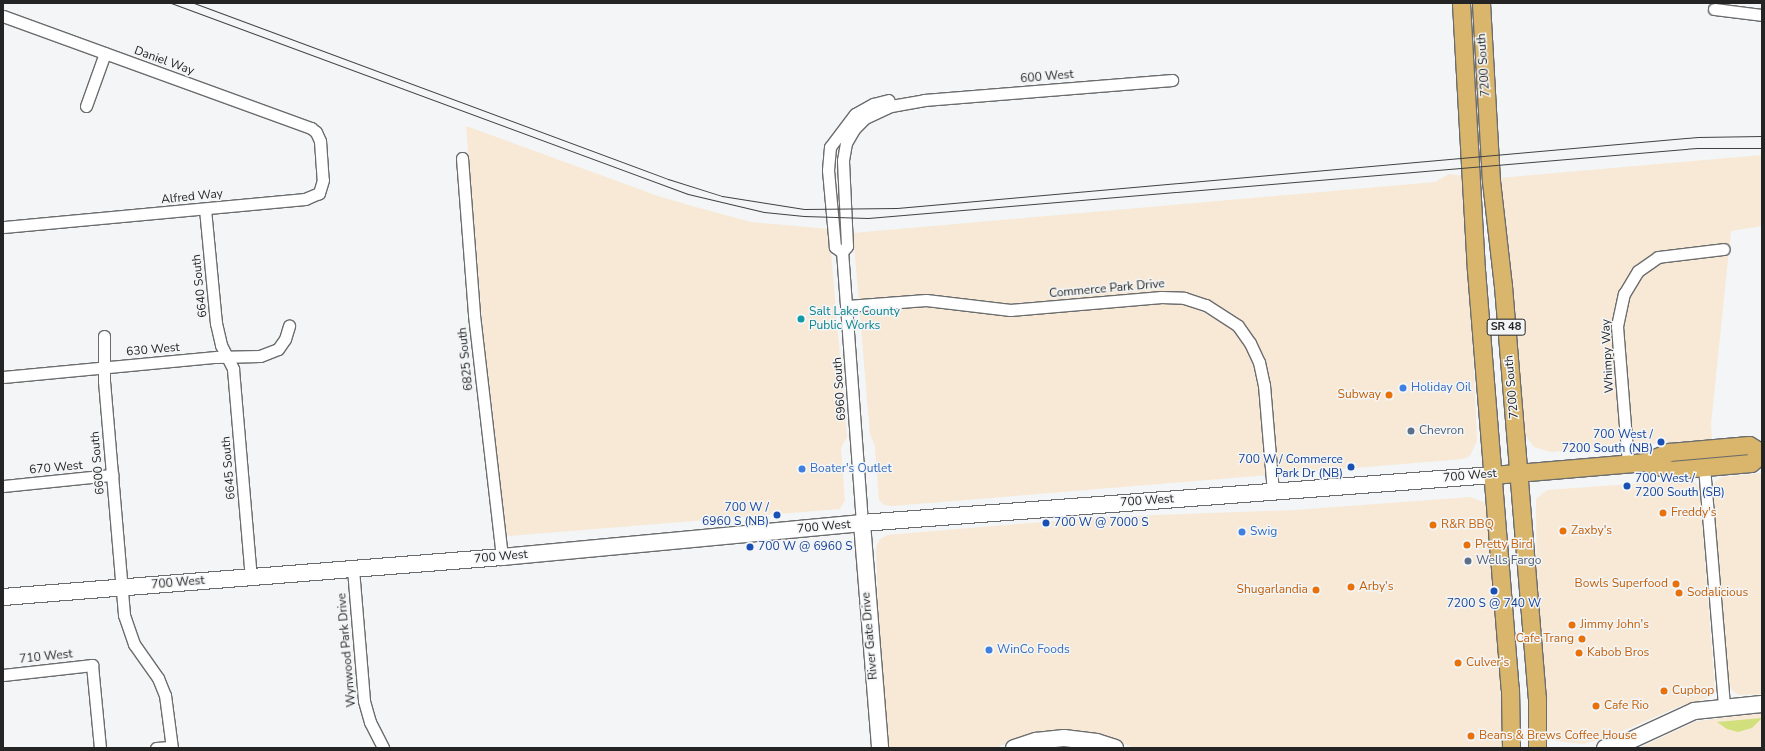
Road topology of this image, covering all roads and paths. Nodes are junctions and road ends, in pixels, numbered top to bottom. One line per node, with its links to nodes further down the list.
1 (1461, 3): 29 (main road, 7200 South / SR 48)
2 (1481, 3): 28 (main road, 7200 South / SR 48)
3 (1714, 9): 4 (street)
4 (1762, 15)
5 (3, 16): 6 (street, Daniel Way)
6 (105, 53): 9 (street); 10 (street, Daniel Way)
7 (1172, 80): 8 (street, 600 West)
8 (924, 100): 11 (street, 600 West); 12 (street, 600 West)
9 (86, 106)
10 (316, 132): 14 (street, Alfred Way)
11 (837, 135): 17 (street, 6960 South)
12 (846, 143): 17 (street, 6960 South)
13 (462, 158): 34 (street, 6825 South)
14 (205, 209): 15 (street, Alfred Way); 21 (street, 6640 South)
15 (3, 227)
16 (1724, 249): 26 (street, Whimpy Way)
17 (842, 252): 18 (street, 6960 South)
18 (847, 306): 32 (street, Commerce Park Drive); 33 (street, 6960 South)
19 (289, 326): 21 (street, 630 West)
20 (104, 336): 22 (street, 6600 South)
21 (228, 358): 22 (street, 630 West); 36 (street, 6645 South)
22 (105, 367): 23 (street, 630 West); 30 (street, 6600 South)
23 (3, 377)
24 (1762, 453): 25 (main road, 700 West); 27 (main road, 700 West)
25 (1645, 462): 26 (main road, 700 West); 27 (main road, 700 West)
26 (1628, 463): 28 (main road, 700 West)
27 (1704, 467): 41 (street)
28 (1519, 472): 29 (main road, 700 West); 50 (main road, 7200 South / SR 48)
29 (1493, 475): 32 (main road, 700 West); 49 (main road, 7200 South / SR 48)
30 (112, 476): 31 (street, 670 West); 37 (street, 6600 South)
31 (3, 486)
32 (1273, 492): 33 (main road, 700 West)
33 (862, 523): 34 (main road, 700 West); 46 (main road, River Gate Drive)
34 (502, 557): 35 (main road, 700 West)
35 (353, 569): 36 (main road, 700 West); 45 (street, Wynwood Park Drive)
36 (252, 577): 37 (main road, 700 West)
37 (122, 588): 38 (main road, 700 West); 42 (street, 6600 South)
38 (3, 597)
39 (3, 675): 43 (street, 710 West)
40 (1762, 704): 41 (main road)
41 (1724, 707): 51 (main road)
42 (172, 747): 44 (street)
43 (100, 748)
44 (156, 748)
45 (383, 748)
46 (880, 748)
47 (1014, 748): 48 (main road)
48 (1115, 748)
49 (1511, 748)
50 (1538, 748)
51 (1604, 748)

